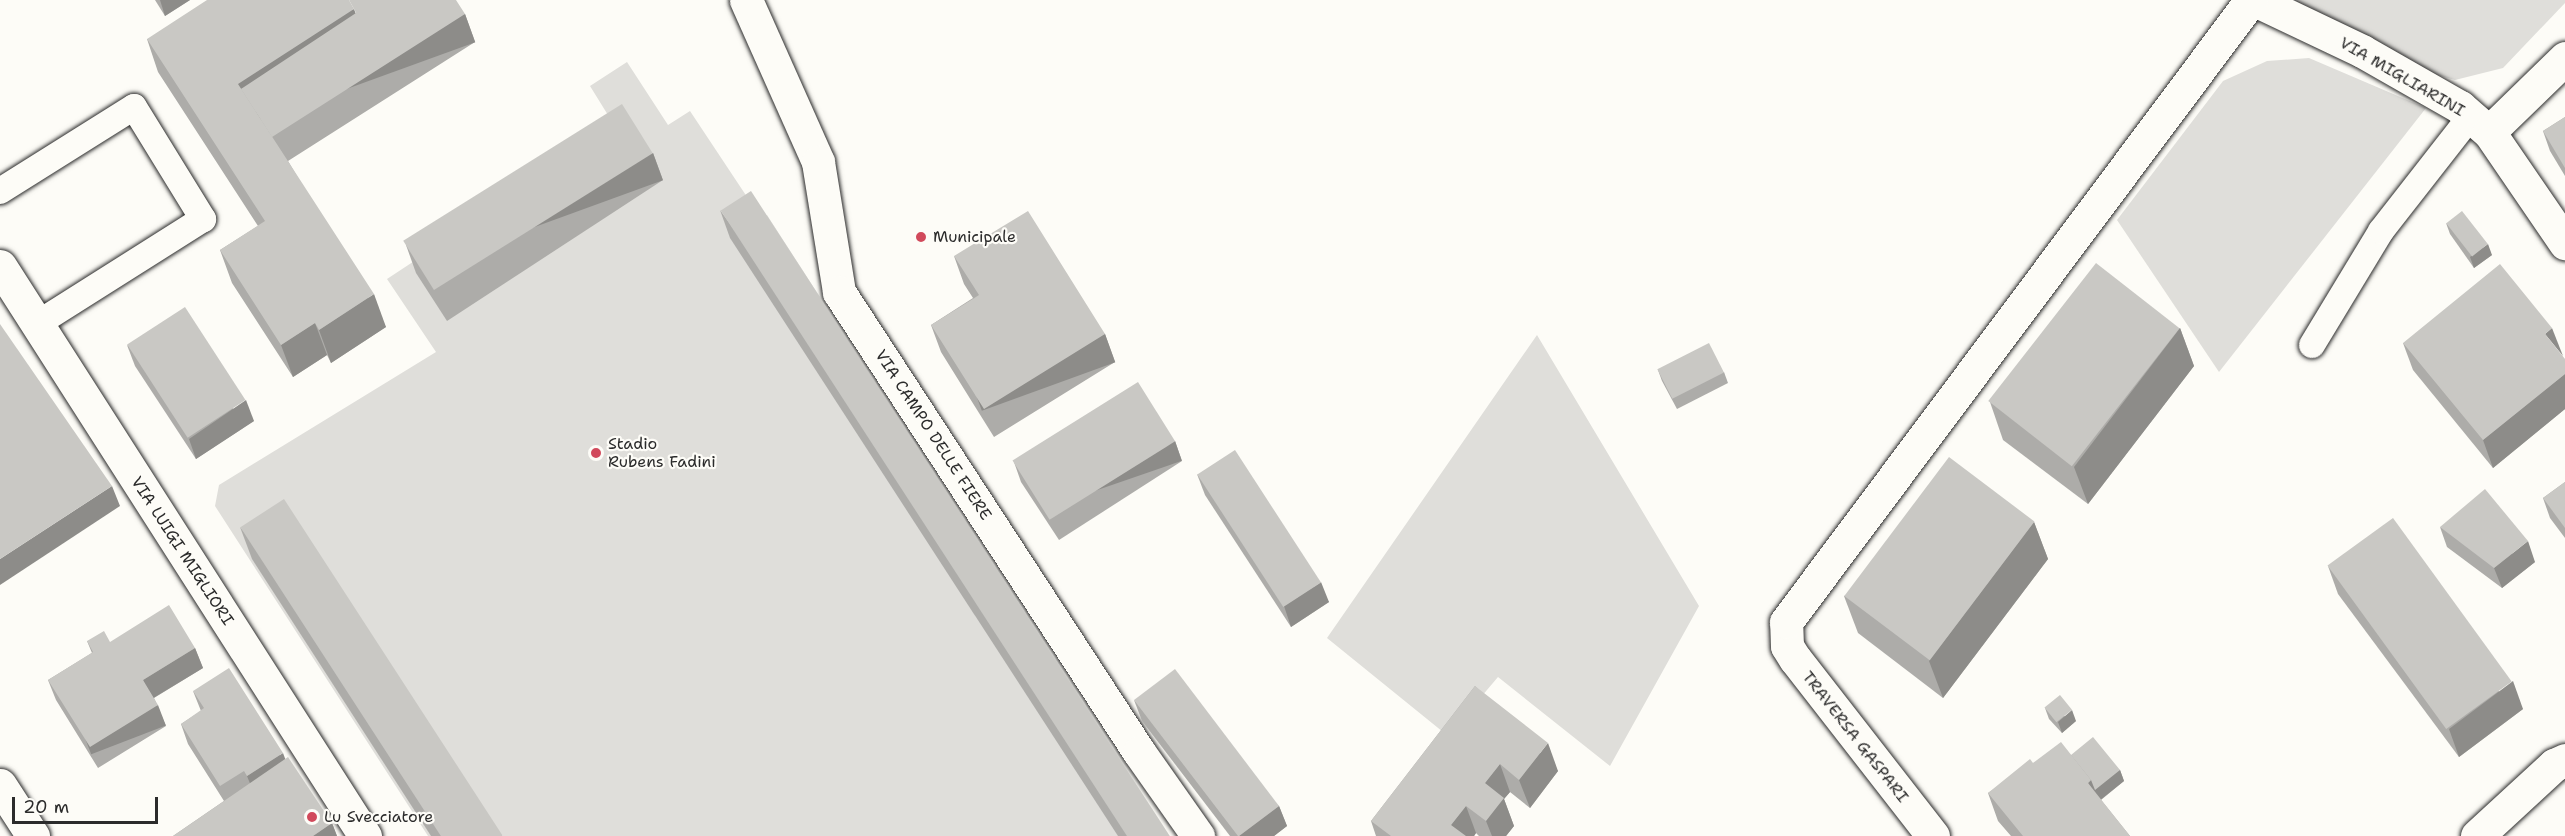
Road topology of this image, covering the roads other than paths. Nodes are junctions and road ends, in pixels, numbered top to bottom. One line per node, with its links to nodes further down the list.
1 (746, 0): 14 (street, VIA CAMPO DELLE FIERE)
2 (2253, 0): 4 (street, VIA MIGLIARINI); 15 (street, TRAVERSA GASPARI)
3 (2565, 58): 4 (street)
4 (2480, 124): 6 (street, VIA MIGLIARINI); 9 (lane)
5 (0, 191): 8 (lane)
6 (2565, 243)
7 (0, 266): 8 (street, VIA LUIGI MIGLIORI)
8 (37, 324): 13 (street, VIA LUIGI MIGLIORI)
9 (2312, 345)
10 (2565, 760): 16 (street)
11 (0, 785): 12 (street)
12 (33, 836)
13 (365, 836)
14 (1198, 836)
15 (1933, 836)
16 (2477, 836)

